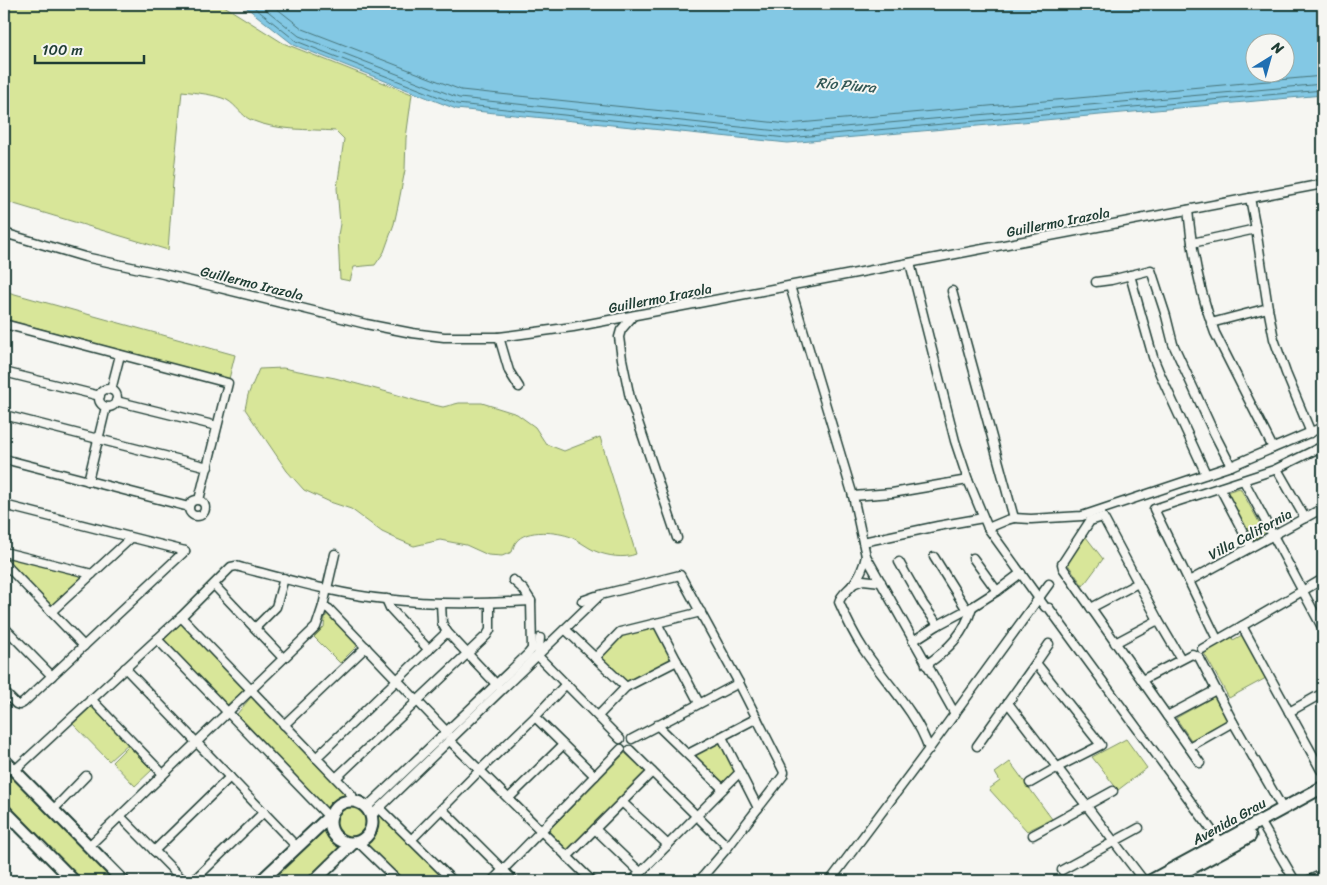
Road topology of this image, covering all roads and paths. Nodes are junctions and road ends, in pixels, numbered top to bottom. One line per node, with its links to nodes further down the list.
1 (1323, 184): 2 (street, Guillermo Irazola)
2 (1250, 198): 3 (street, Guillermo Irazola); 4 (street)
3 (1188, 210): 6 (street); 7 (street, Guillermo Irazola)
4 (1256, 229): 6 (street); 12 (street)
5 (4, 233): 16 (street, Guillermo Irazola)
6 (1192, 243): 14 (street)
7 (910, 263): 10 (street, Guillermo Irazola); 36 (street)
8 (1130, 275): 9 (street); 32 (street); 35 (street)
9 (1096, 282)
10 (790, 286): 13 (street, Guillermo Irazola); 40 (street)
11 (952, 291): 46 (street)
12 (1268, 308): 14 (street); 27 (street)
13 (632, 316): 16 (street, Guillermo Irazola); 51 (street)
14 (1211, 323): 30 (street)
15 (4, 324): 17 (street)
16 (499, 337): 19 (street)
17 (120, 355): 20 (street); 25 (street)
18 (4, 372): 21 (street)
19 (519, 387)
20 (111, 390): 21 (street); 22 (street)
21 (100, 396): 23 (street)
22 (116, 401): 23 (street); 25 (street)
23 (106, 406): 28 (street)
24 (4, 415): 28 (street)
25 (217, 426): 33 (street)
26 (1323, 427): 27 (street)
27 (1310, 432): 30 (street)
28 (98, 440): 33 (street); 37 (street)
29 (1323, 446): 34 (street)
30 (1273, 448): 32 (street)
31 (4, 459): 37 (street)
32 (1231, 466): 35 (street)
33 (208, 467): 41 (street)
34 (1277, 469): 38 (street); 47 (street)
35 (1206, 474): 46 (street)
36 (968, 480): 40 (street); 45 (street)
37 (88, 481): 43 (street)
38 (1244, 481): 39 (street); 49 (street)
39 (1220, 488): 53 (street); 66 (street)
40 (854, 496): 52 (street)
41 (199, 500): 43 (street); 43 (street)
42 (4, 505): 50 (street)
43 (188, 507)
44 (1323, 508): 47 (street, Villa California)
45 (984, 518): 48 (street); 52 (street)
46 (1014, 518): 48 (street)
47 (1305, 518): 49 (street, Villa California)
48 (988, 528): 61 (street)
49 (1273, 536): 53 (street, Villa California); 74 (street)
50 (131, 538): 62 (street); 103 (street)
51 (677, 538)
52 (863, 542): 56 (street)
53 (1251, 548): 66 (street, Villa California)
54 (4, 552): 62 (street)
55 (335, 554): 72 (street)
56 (866, 556): 67 (street); 70 (street)
57 (934, 557): 84 (street)
58 (973, 558): 73 (street)
59 (899, 562): 90 (street)
60 (4, 563): 85 (street)
61 (1020, 573): 73 (street); 77 (street)
62 (92, 574): 85 (street)
63 (284, 578): 69 (street); 72 (street); 93 (street)
64 (1323, 579): 74 (street)
65 (513, 580): 78 (street)
66 (1189, 581): 99 (street)
67 (881, 582): 70 (street); 100 (street)
68 (1138, 583): 83 (street); 83 (street); 88 (street)
69 (214, 584): 87 (street); 93 (street)
70 (854, 584): 150 (street)
71 (1049, 584): 77 (street)
72 (326, 589): 76 (street); 82 (street)
73 (997, 591): 84 (street)
74 (1303, 591): 91 (street); 95 (street)
75 (600, 595): 79 (street); 86 (street); 94 (street)
76 (386, 599): 80 (street); 106 (street)
77 (1039, 599): 133 (street); 194 (street)
78 (531, 601): 81 (street); 121 (street)
79 (582, 601)
80 (441, 603): 81 (street); 96 (street)
81 (490, 603): 107 (street)
82 (323, 606): 104 (street); 109 (street)
83 (1091, 608): 101 (street)
84 (969, 609): 90 (street); 114 (street)
85 (51, 612): 103 (street)
86 (701, 612): 89 (street); 119 (street)
87 (181, 616): 98 (street); 123 (street)
88 (1158, 620): 101 (street); 111 (street)
89 (657, 623): 110 (street); 112 (street)
90 (938, 625): 100 (street)
91 (1242, 626): 99 (street); 132 (street)
92 (4, 627): 116 (street)
93 (255, 628): 109 (street)
94 (565, 629): 108 (street); 110 (street)
95 (1323, 629)
96 (447, 632): 106 (street); 107 (street)
97 (540, 638): 108 (street)
98 (157, 639): 115 (street); 131 (street)
99 (1218, 639): 105 (street)
100 (913, 641): 114 (street)
101 (1115, 643): 118 (street)
102 (1049, 644): 113 (street)
103 (84, 646): 116 (street)
104 (366, 647): 117 (street); 139 (street)
105 (1202, 649)
106 (428, 650): 117 (street)
107 (468, 654): 121 (street); 128 (street)
108 (538, 656): 120 (street); 141 (street)
109 (283, 658): 123 (street)
110 (595, 658): 122 (street)
111 (1181, 659): 118 (street); 124 (street)
112 (677, 661): 122 (street); 129 (street)
113 (1036, 663): 130 (street); 156 (street)
114 (926, 665): 133 (street)
115 (125, 668): 127 (street); 145 (street)
116 (52, 676): 125 (street)
117 (397, 679): 128 (street); 153 (street)
118 (1142, 680): 135 (street)
119 (739, 682): 129 (street); 137 (street)
120 (566, 684): 134 (street); 136 (street)
121 (497, 685): 141 (street)
122 (626, 687): 134 (street)
123 (250, 690): 131 (street); 139 (street)
124 (1216, 690): 135 (street); 138 (street)
125 (4, 692)
126 (1323, 693): 132 (street)
127 (92, 699): 159 (street); 162 (street)
128 (418, 701): 141 (street); 166 (street)
129 (699, 703): 140 (street)
130 (1008, 703): 147 (street); 156 (street)
131 (228, 712): 145 (street); 184 (street)
132 (1289, 712): 157 (street)
133 (955, 714): 150 (street)
134 (598, 716): 143 (street)
135 (1167, 716): 148 (street)
136 (535, 717): 146 (street); 158 (street)
137 (757, 718): 142 (street); 176 (street)
138 (1233, 722): 148 (street); 178 (street)
139 (284, 725): 153 (street)
140 (657, 725): 144 (street); 152 (street)
141 (448, 736): 158 (street); 181 (street); 181 (street)
142 (722, 736): 152 (street); 161 (street)
143 (620, 739): 144 (street); 149 (street)
144 (632, 739): 151 (street)
145 (196, 742): 162 (street); 165 (street)
146 (563, 745): 164 (street); 172 (street)
147 (977, 746)
148 (1189, 747): 155 (street)
149 (620, 749): 151 (street); 164 (street)
150 (930, 749): 218 (street)
151 (630, 750): 160 (street)
152 (688, 754): 169 (street)
153 (316, 758): 166 (street)
154 (4, 760): 159 (street)
155 (1200, 763)
156 (1058, 767): 167 (street); 175 (street)
157 (1323, 769)
158 (480, 770): 172 (street); 177 (street)
159 (14, 771): 180 (street)
160 (652, 772): 174 (street); 185 (street)
161 (740, 772): 169 (street); 176 (street)
162 (163, 774): 183 (street)
163 (86, 776): 180 (street)
164 (595, 776): 189 (street)
165 (230, 777): 182 (street); 199 (street)
166 (336, 778): 173 (street)
167 (1030, 783)
168 (1323, 787): 178 (street, Avenida Grau)
169 (723, 789): 185 (street)
170 (1113, 791): 175 (street)
171 (1323, 796): 186 (street, Avenida Grau)
172 (509, 798): 189 (street)
173 (354, 801): 181 (street); 184 (street)
174 (622, 802): 188 (street); 195 (street)
175 (1086, 806): 190 (street); 193 (street)
176 (758, 808): 198 (street)
177 (442, 809): 191 (street); 201 (street)
178 (1283, 809): 186 (street, Avenida Grau)
179 (4, 810): 206 (street)
180 (53, 810): 196 (street)
181 (372, 810): 191 (street); 192 (street)
182 (264, 812): 197 (street); 209 (street)
183 (120, 816): 196 (street); 199 (street)
184 (330, 816): 192 (street); 197 (street)
185 (696, 816): 195 (street); 198 (street)
186 (1262, 825): 194 (street, Avenida Grau); 221 (street, Avenida Grau); 222 (street)
187 (1139, 828): 193 (street)
188 (595, 829): 200 (street); 203 (street)
189 (542, 831): 200 (street); 201 (street)
190 (1033, 835)
191 (411, 840): 205 (street)
192 (356, 842): 211 (street); 212 (street)
193 (1113, 842): 202 (street); 219 (street)
194 (1221, 843): 220 (street, Avenida Grau)
195 (668, 845): 203 (street)
196 (90, 846): 207 (street)
197 (297, 847): 210 (street)
198 (728, 847): 217 (street)
199 (154, 850): 208 (street)
200 (568, 857): 215 (street)
201 (503, 870): 213 (street); 214 (street)
202 (1062, 870)
203 (641, 872): 216 (street)
204 (1323, 874): 223 (street)
205 (451, 880)
206 (74, 881)
207 (123, 881)
208 (184, 881)
209 (193, 881)
210 (261, 881)
211 (314, 881)
212 (398, 881)
213 (492, 881)
214 (514, 881)
215 (592, 881)
216 (632, 881)
217 (699, 881)
218 (830, 881)
219 (1144, 881)
220 (1150, 881)
221 (1168, 881)
222 (1295, 881)
223 (1307, 881)

